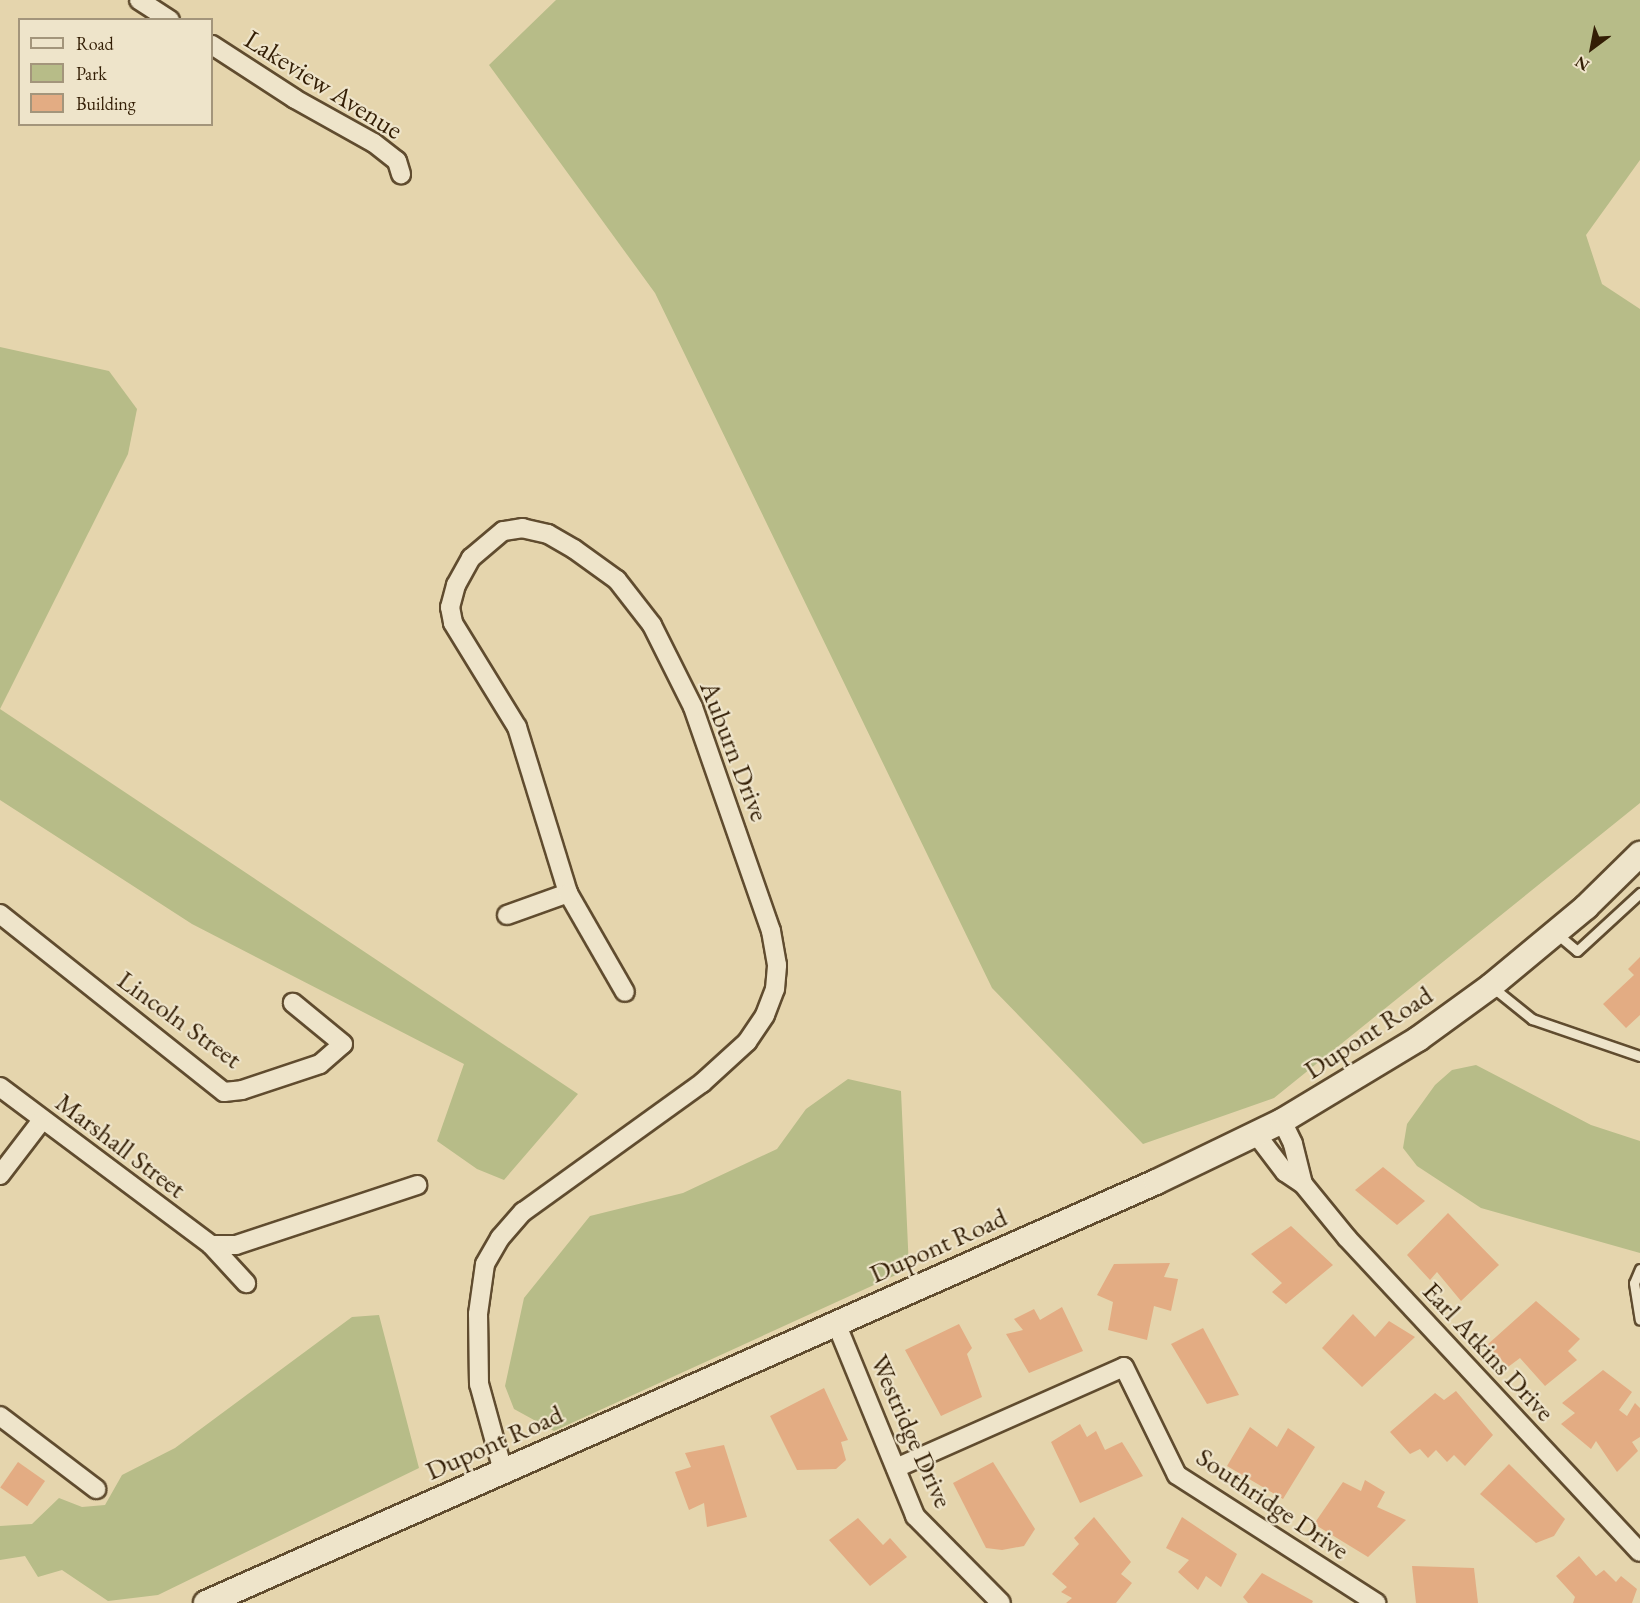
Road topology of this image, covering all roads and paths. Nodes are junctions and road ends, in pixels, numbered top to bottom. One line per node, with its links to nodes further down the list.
1 (139, 0): 2 (street)
2 (167, 18)
3 (213, 46): 4 (street, Lakeview Avenue)
4 (402, 174)
5 (1640, 854): 10 (street, Dupont Road)
6 (568, 893): 9 (street); 12 (street, Auburn Drive); 29 (street, Auburn Drive)
7 (1640, 893): 10 (lane)
8 (0, 914): 13 (street, Lincoln Street)
9 (507, 915)
10 (1555, 933): 11 (street, Dupont Road)
11 (1491, 986): 14 (lane); 17 (street, Dupont Road)
12 (625, 993)
13 (292, 1003)
14 (1640, 1056)
15 (0, 1087): 16 (street, Marshall Street)
16 (42, 1120): 19 (street); 22 (street, Marshall Street)
17 (1282, 1121): 18 (street, Dupont Road); 20 (street, Earl Atkins Drive)
18 (1256, 1134): 20 (street, Earl Atkins Drive); 26 (street, Dupont Road)
19 (0, 1175)
20 (1303, 1184): 31 (street, Earl Atkins Drive)
21 (417, 1185): 22 (street)
22 (211, 1245): 24 (street, Marshall Street)
23 (1640, 1269): 25 (lane)
24 (246, 1283)
25 (1640, 1320)
26 (836, 1323): 28 (street, Westridge Drive); 29 (street, Dupont Road)
27 (0, 1416): 30 (street)
28 (896, 1468): 33 (street, Westridge Drive); 34 (street, Southridge Drive)
29 (503, 1471): 32 (street, Dupont Road)
30 (96, 1489)
31 (1640, 1552)
32 (206, 1603)
33 (1001, 1603)
34 (1376, 1603)

